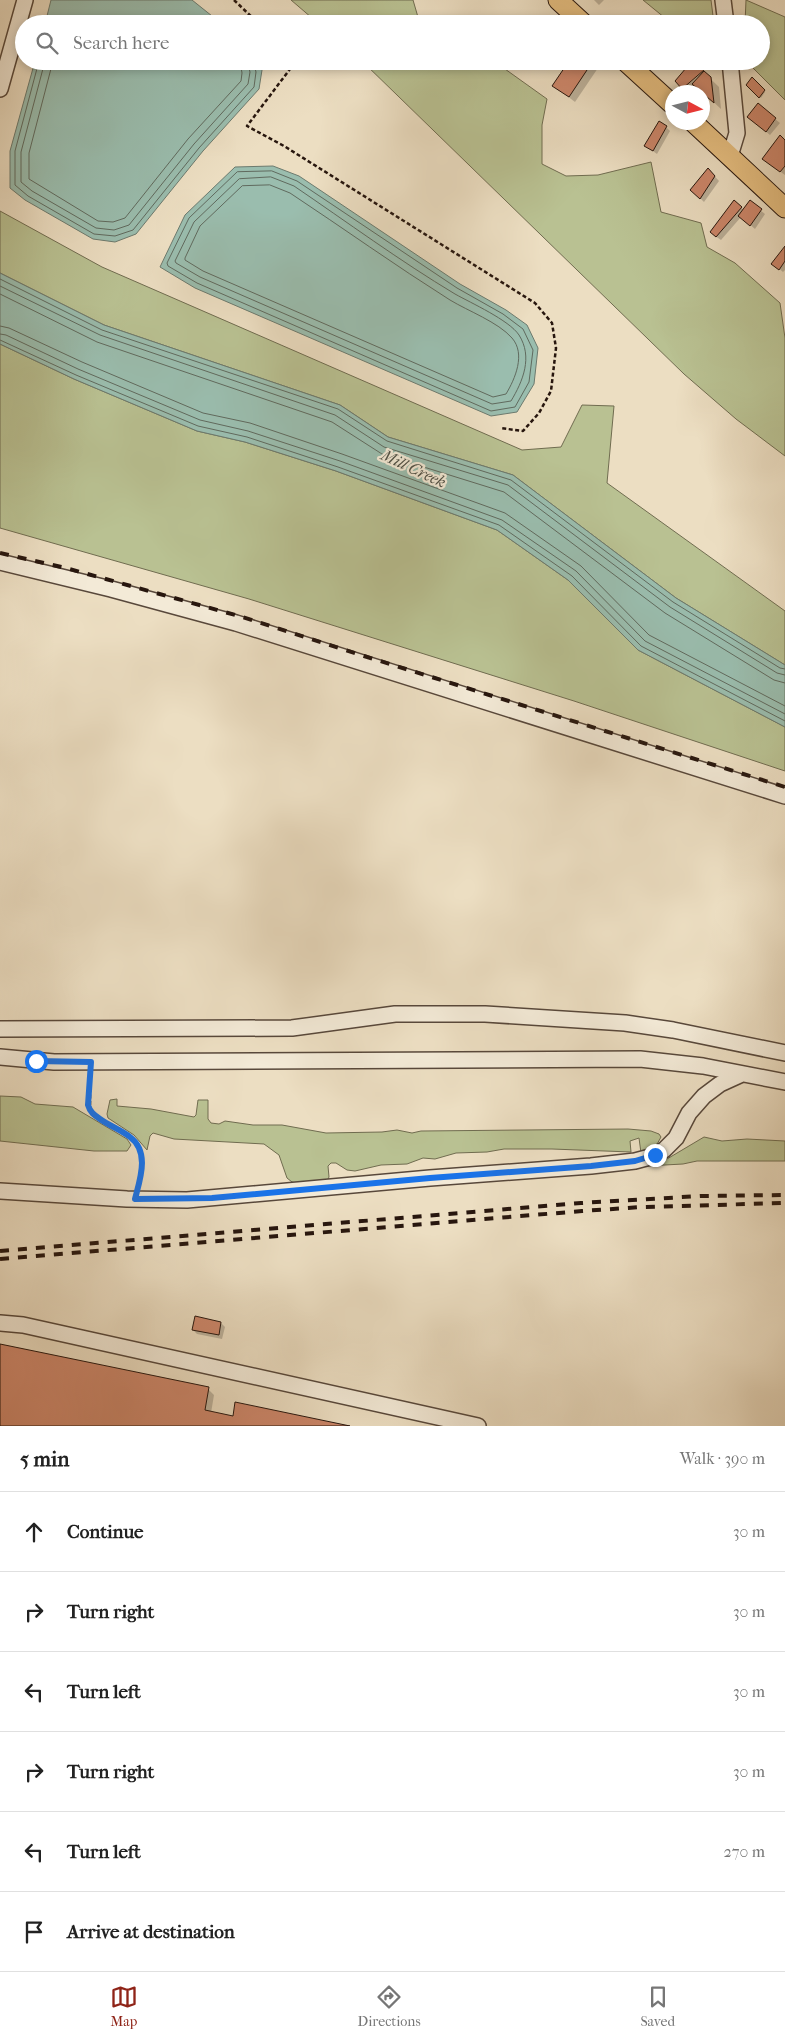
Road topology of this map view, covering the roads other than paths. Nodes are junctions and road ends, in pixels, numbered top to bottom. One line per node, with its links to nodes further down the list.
1 (25, 0): 4 (street)
2 (558, 0): 5 (main road)
3 (723, 0): 6 (street)
4 (21, 15)
5 (574, 15)
6 (725, 15)
7 (15, 36): 10 (street)
8 (635, 70): 11 (main road)
9 (731, 70): 13 (street)
10 (0, 89)
11 (665, 98)
12 (702, 130): 13 (main road)
13 (730, 156): 14 (main road)
14 (785, 208)
15 (0, 562): 16 (street)
16 (785, 796)
17 (0, 1029): 18 (street)
18 (785, 1053)
19 (0, 1057): 20 (street)
20 (742, 1074): 21 (street); 22 (street)
21 (785, 1082)
22 (0, 1192)
23 (0, 1323): 24 (street)
24 (478, 1426)

